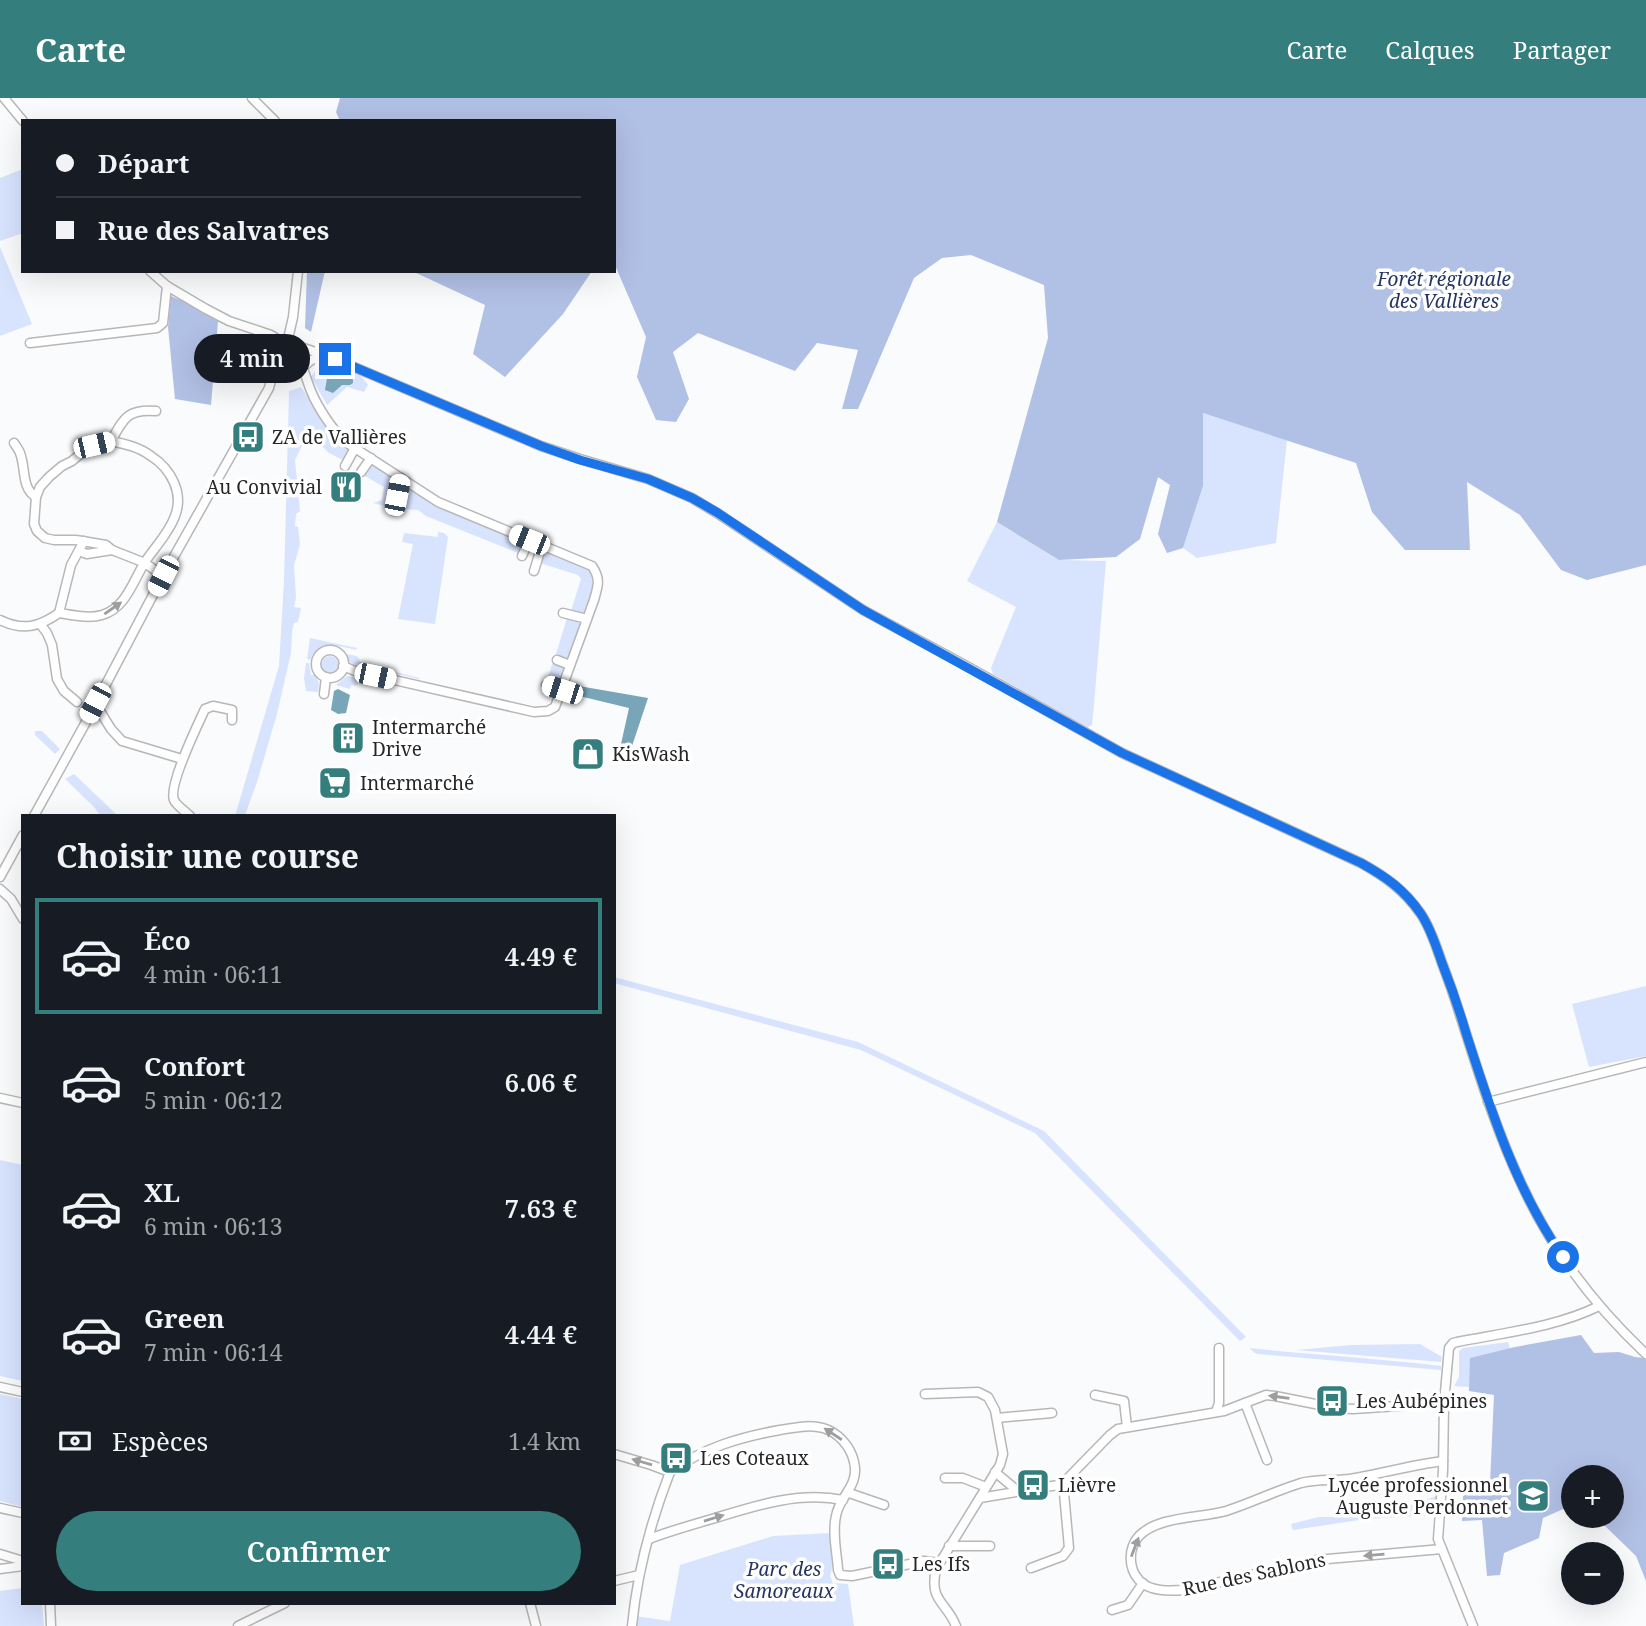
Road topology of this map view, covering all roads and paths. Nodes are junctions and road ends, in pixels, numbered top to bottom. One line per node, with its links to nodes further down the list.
1 (4, 98): 3 (street)
2 (253, 98): 4 (street)
3 (21, 119)
4 (273, 119)
5 (152, 273): 7 (street)
6 (298, 273): 8 (street)
7 (167, 286): 9 (street); 10 (street)
8 (293, 318): 9 (street); 11 (street); 12 (street)
9 (268, 334): 11 (street); 13 (street)
10 (30, 343)
11 (286, 343): 12 (street); 13 (street)
12 (299, 346): 14 (street); 16 (street)
13 (274, 355): 15 (street)
14 (328, 356): 16 (street); 63 (street)
15 (275, 365): 17 (street); 18 (street)
16 (303, 368): 17 (street); 19 (street)
17 (289, 375): 18 (street); 19 (street)
18 (269, 388): 38 (street)
19 (311, 391): 23 (street)
20 (156, 411): 21 (street)
21 (111, 441): 28 (street); 36 (street)
22 (14, 443): 28 (street)
23 (355, 448): 24 (street); 25 (street)
24 (370, 458): 26 (street); 27 (street)
25 (345, 466)
26 (362, 472)
27 (401, 478): 29 (street); 30 (street)
28 (36, 497): 31 (street)
29 (394, 511)
30 (529, 540): 32 (street); 35 (street)
31 (83, 541): 33 (street); 34 (street)
32 (542, 545): 37 (street); 41 (street)
33 (111, 550): 34 (street); 36 (street)
34 (79, 551): 39 (street)
35 (522, 556)
36 (145, 563): 38 (street); 39 (street, one-way to 36)
37 (534, 571)
38 (163, 576): 52 (street)
39 (59, 613): 43 (street)
40 (563, 613): 41 (street)
41 (587, 618): 45 (street)
42 (0, 620): 43 (street)
43 (41, 625): 51 (street)
44 (557, 660): 45 (street)
45 (570, 665): 49 (street)
46 (343, 666): 47 (street); 47 (street); 49 (street)
47 (326, 677): 50 (street)
48 (546, 685): 49 (street)
49 (562, 690)
50 (324, 694)
51 (77, 702)
52 (95, 703): 54 (street); 55 (street)
53 (232, 720): 54 (street)
54 (182, 760): 56 (street)
55 (35, 814)
56 (188, 814)
57 (21, 839): 58 (street)
58 (0, 877)
59 (0, 889): 60 (street)
60 (21, 916)
61 (1646, 1062): 63 (street)
62 (0, 1098): 64 (street)
63 (1488, 1102): 65 (street)
64 (21, 1103)
65 (1599, 1306): 67 (street); 73 (street)
66 (1219, 1348): 74 (street)
67 (1646, 1354)
68 (0, 1387): 69 (street)
69 (21, 1392)
70 (925, 1394): 76 (street)
71 (1095, 1395): 77 (street)
72 (1245, 1403): 73 (street, one-way to 72); 74 (street); 79 (street)
73 (1444, 1403): 80 (street)
74 (1216, 1412): 77 (street)
75 (1052, 1413): 76 (street)
76 (997, 1418): 82 (street)
77 (1127, 1427): 84 (street)
78 (616, 1455): 81 (street, one-way to 78)
79 (1266, 1460)
80 (1443, 1461): 95 (street); 104 (street, one-way to 80)
81 (670, 1472): 87 (street, one-way to 81); 92 (street)
82 (995, 1472): 85 (street); 86 (street)
83 (945, 1478): 85 (street)
84 (1063, 1482): 86 (street); 100 (street)
85 (986, 1487): 88 (street)
86 (1019, 1492): 88 (street)
87 (846, 1496): 89 (street); 92 (street, one-way to 87); 98 (street)
88 (979, 1498): 93 (street)
89 (884, 1505)
90 (0, 1508): 91 (street)
91 (21, 1513)
92 (649, 1539): 102 (street)
93 (949, 1546): 94 (street); 98 (street)
94 (990, 1546)
95 (1442, 1549): 104 (street, Rue des Sablons, one-way to 104); 114 (street)
96 (0, 1554): 97 (street)
97 (21, 1560)
98 (939, 1563): 113 (street)
99 (21, 1566): 101 (street)
100 (1031, 1568)
101 (0, 1569)
102 (639, 1575): 103 (street); 112 (street)
103 (616, 1581)
104 (1143, 1583): 108 (street)
105 (50, 1605): 109 (street)
106 (281, 1605): 110 (street)
107 (531, 1605): 111 (street)
108 (1112, 1610)
109 (51, 1626)
110 (238, 1626)
111 (536, 1626)
112 (632, 1626)
113 (956, 1626)
114 (1473, 1626)

